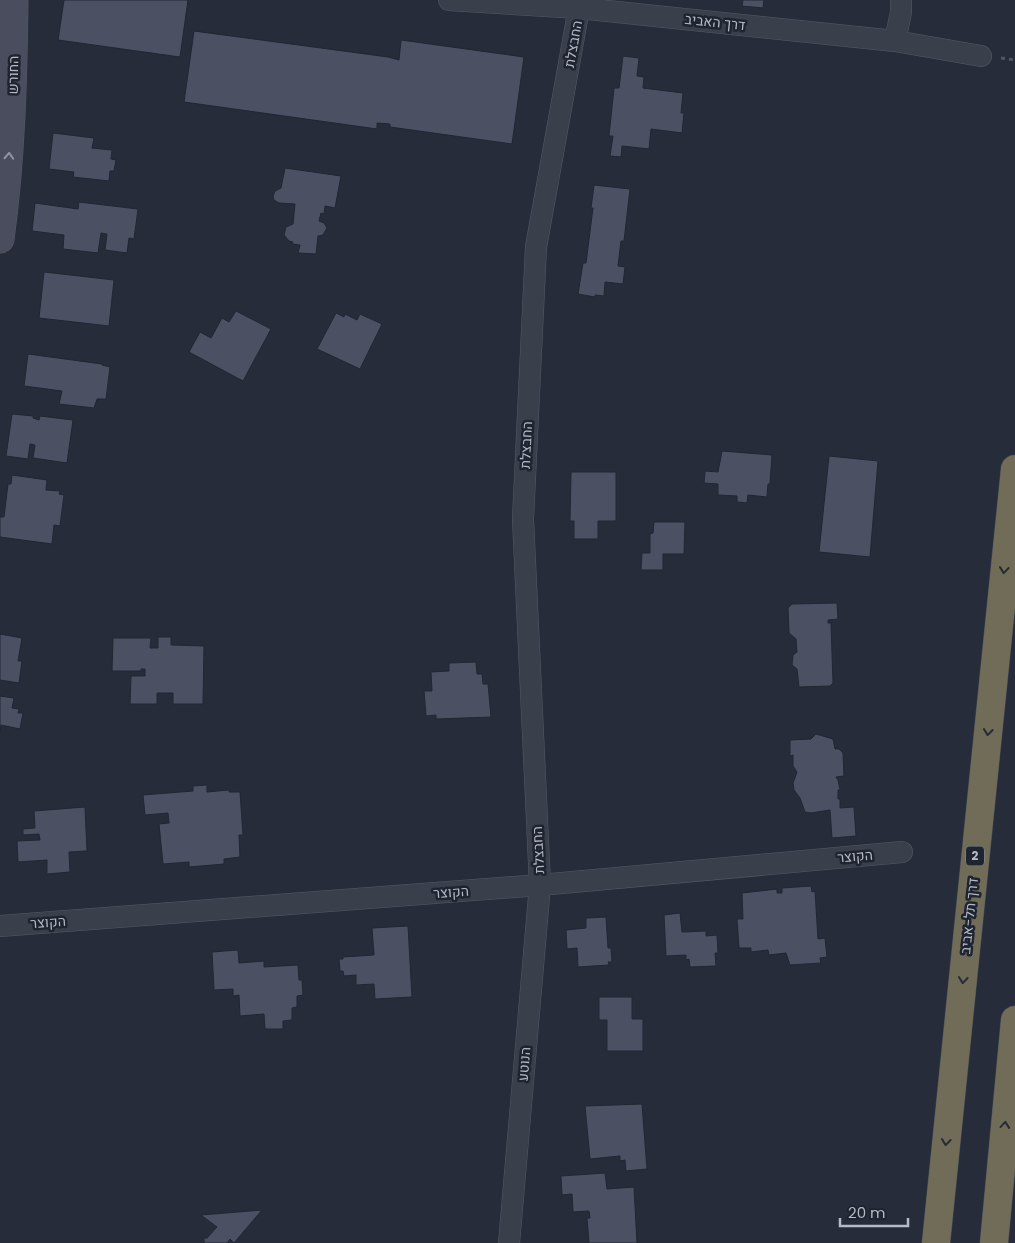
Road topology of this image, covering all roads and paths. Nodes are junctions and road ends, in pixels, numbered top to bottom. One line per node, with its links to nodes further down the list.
1 (14, 0): 7 (street, החורש, one-way to 1)
2 (449, 0): 4 (street, דרך האביב)
3 (901, 0): 5 (street)
4 (579, 8): 5 (street, דרך האביב); 10 (street, החבצלת)
5 (895, 41): 6 (street, דרך האביב)
6 (980, 56)
7 (0, 239)
8 (1015, 469): 15 (highway, דרך תל-אביב / 2, one-way to 15)
9 (902, 852): 10 (street, הקוצר)
10 (540, 885): 11 (street, הקוצר); 14 (street, הנוטע)
11 (0, 926)
12 (1015, 1020): 16 (highway, one-way to 12)
13 (1015, 1162): 17 (highway)
14 (509, 1243)
15 (936, 1243)
16 (994, 1243)
17 (1001, 1243)

